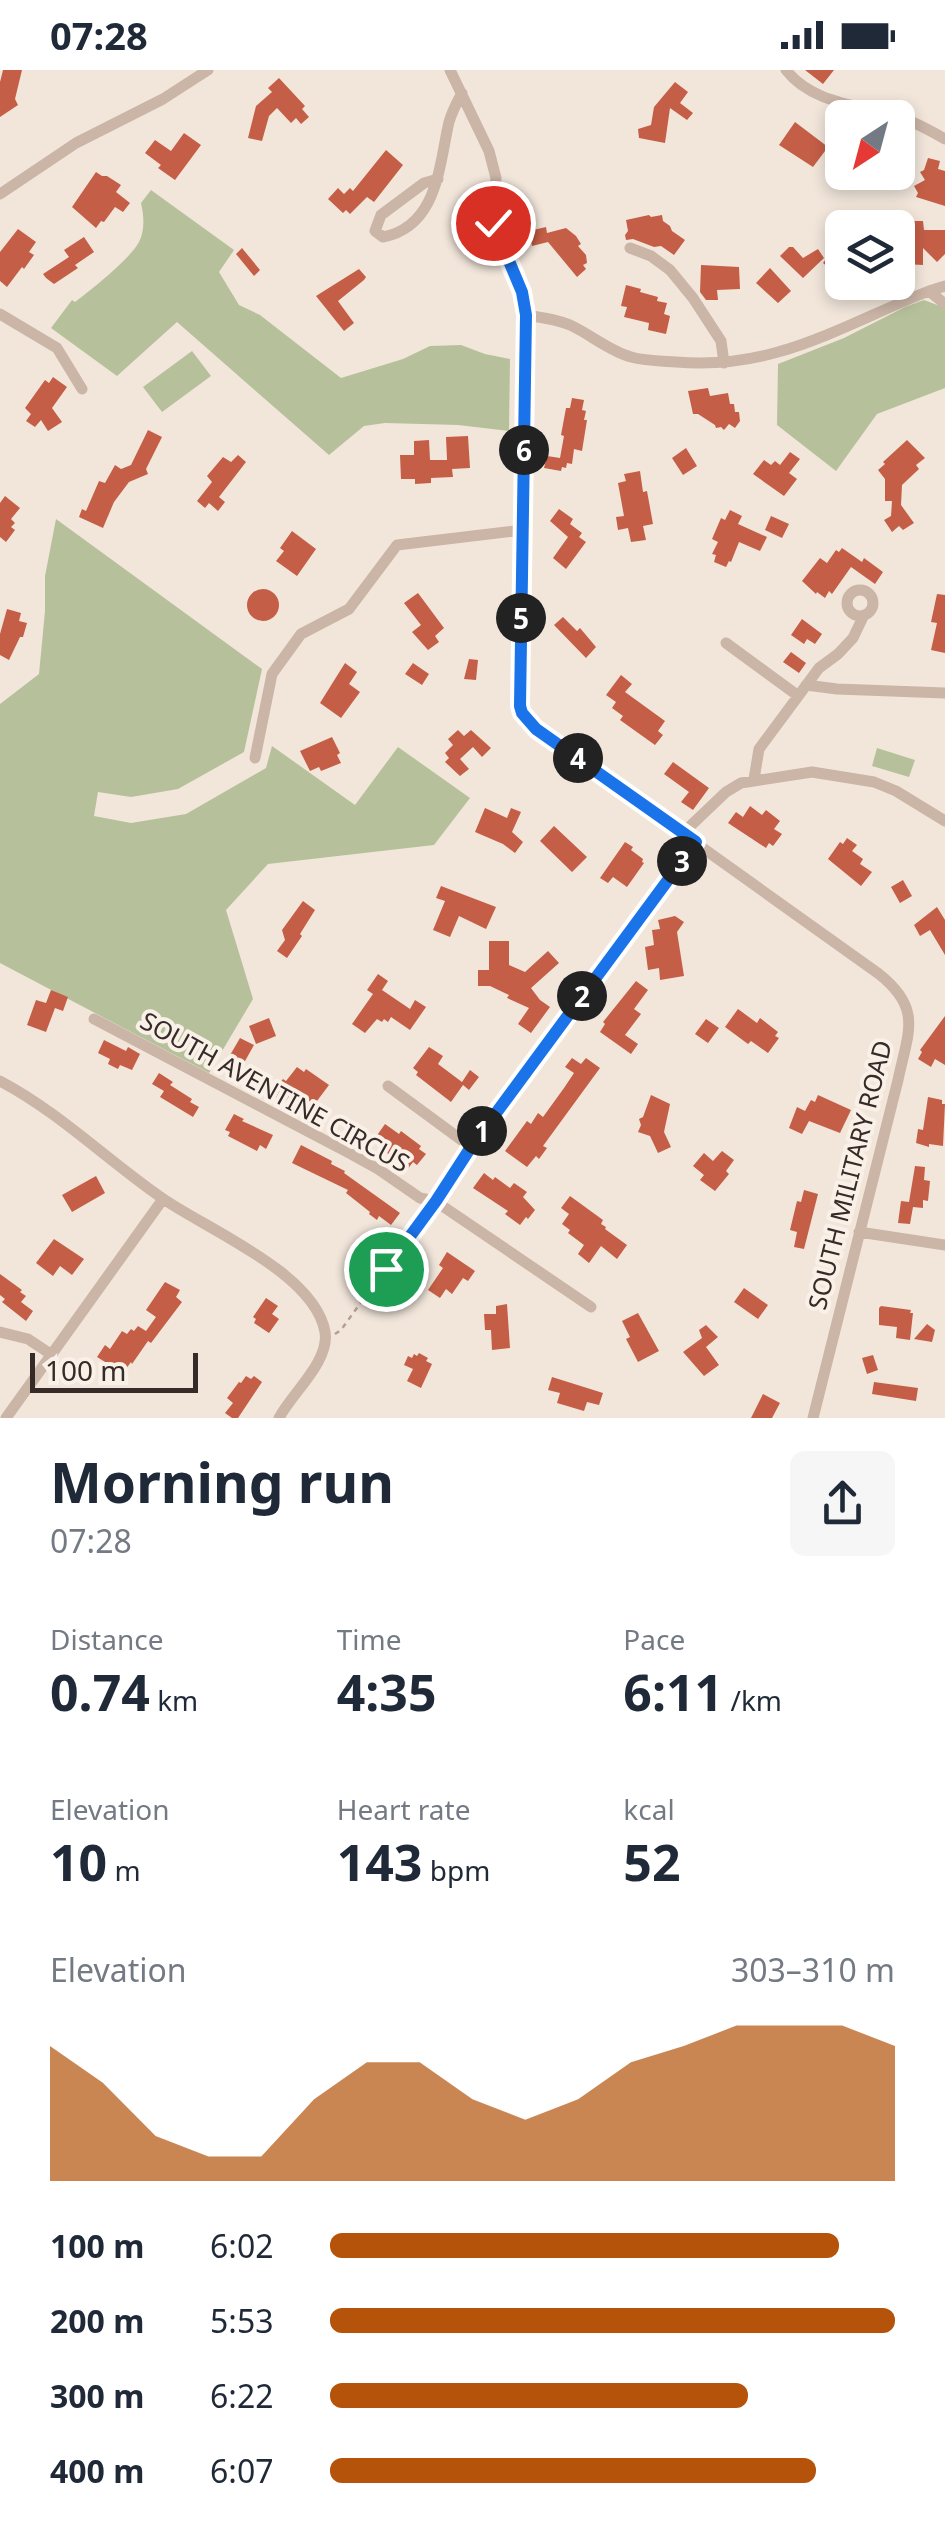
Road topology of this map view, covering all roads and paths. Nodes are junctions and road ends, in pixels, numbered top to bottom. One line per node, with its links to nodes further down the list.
1 (208, 70): 7 (street)
2 (450, 70): 4 (street, SOUTH MILITARY ROAD)
3 (786, 70): 5 (street)
4 (462, 93): 6 (street); 13 (street, SOUTH MILITARY ROAD)
5 (945, 139)
6 (438, 179): 6 (street)
7 (0, 194)
8 (630, 248): 14 (street)
9 (945, 286): 10 (street)
10 (929, 291): 11 (street); 14 (street)
11 (945, 304)
12 (0, 314): 15 (street)
13 (526, 315): 14 (street); 16 (street, SOUTH MILITARY ROAD)
14 (724, 363)
15 (82, 389)
16 (523, 530): 21 (street); 24 (street, SOUTH MILITARY ROAD)
17 (864, 616): 19 (street)
18 (726, 643): 19 (street)
19 (802, 690): 20 (street); 22 (street)
20 (945, 692)
21 (255, 758)
22 (754, 779): 23 (street); 24 (street)
23 (945, 821)
24 (684, 833): 25 (street, SOUTH MILITARY ROAD)
25 (696, 842): 29 (street); 32 (street, SOUTH MILITARY ROAD)
26 (94, 1019): 31 (street, SOUTH AVENTINE CIRCUS)
27 (0, 1081): 30 (street)
28 (388, 1086): 29 (street)
29 (471, 1147): 31 (street)
30 (164, 1199): 36 (street); 37 (street)
31 (436, 1201): 34 (street, SOUTH AVENTINE CIRCUS); 36 (path)
32 (859, 1232): 33 (street); 40 (street, SOUTH MILITARY ROAD)
33 (945, 1245)
34 (590, 1307)
35 (0, 1332): 37 (street)
36 (326, 1340): 39 (street)
37 (52, 1355): 38 (street)
38 (6, 1418)
39 (278, 1418)
40 (813, 1418)

